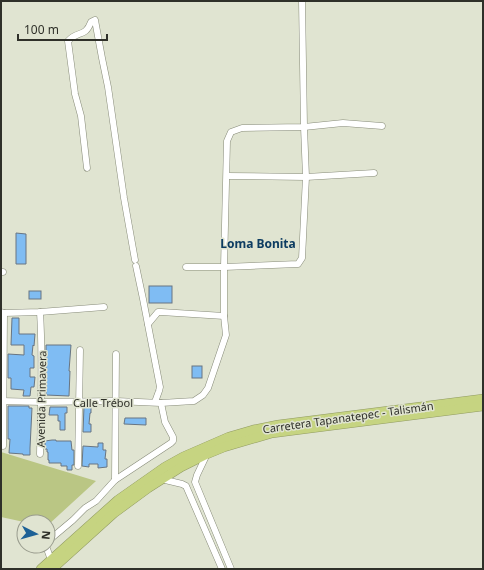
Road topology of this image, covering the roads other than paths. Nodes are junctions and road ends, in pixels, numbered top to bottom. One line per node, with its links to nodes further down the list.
1 (302, 1): 3 (street)
2 (382, 126): 3 (street)
3 (304, 127): 6 (street); 7 (street)
4 (87, 168): 14 (street)
5 (374, 173): 7 (street)
6 (226, 176): 7 (street); 9 (street)
7 (306, 177): 9 (street)
8 (186, 267): 9 (street)
9 (224, 267): 13 (street)
10 (104, 306): 12 (street)
11 (2, 312): 12 (street); 17 (street)
12 (40, 312): 21 (street, Avenida Primavera)
13 (224, 316): 14 (street); 23 (street, Calle Trébol)
14 (148, 324): 23 (street)
15 (80, 350): 22 (street)
16 (116, 354): 20 (street)
17 (2, 363): 19 (street)
18 (483, 399): 35 (highway, Carretera Tapanatepec - Talismán)
19 (2, 401): 21 (street, Calle Trébol); 25 (street)
20 (116, 401): 22 (street, Calle Trébol); 23 (street, Calle Trébol); 30 (street)
21 (42, 402): 22 (street, Calle Trébol); 26 (street, Avenida Primavera)
22 (79, 402): 28 (street)
23 (158, 402): 30 (street)
24 (483, 406): 27 (highway, Carretera Tapanatepec - Talismán)
25 (3, 446)
26 (40, 454)
27 (207, 454): 29 (highway, Carretera Tapanatepec - Talismán); 31 (street)
28 (78, 466)
29 (161, 479): 32 (street); 35 (highway, Carretera Tapanatepec - Talismán)
30 (115, 480): 33 (street)
31 (195, 482): 32 (street); 38 (street)
32 (186, 486): 37 (street)
33 (56, 534)
34 (49, 554): 35 (street)
35 (52, 564): 36 (highway, Carretera Tapanatepec - Talismán)
36 (41, 569)
37 (222, 569)
38 (231, 569)

